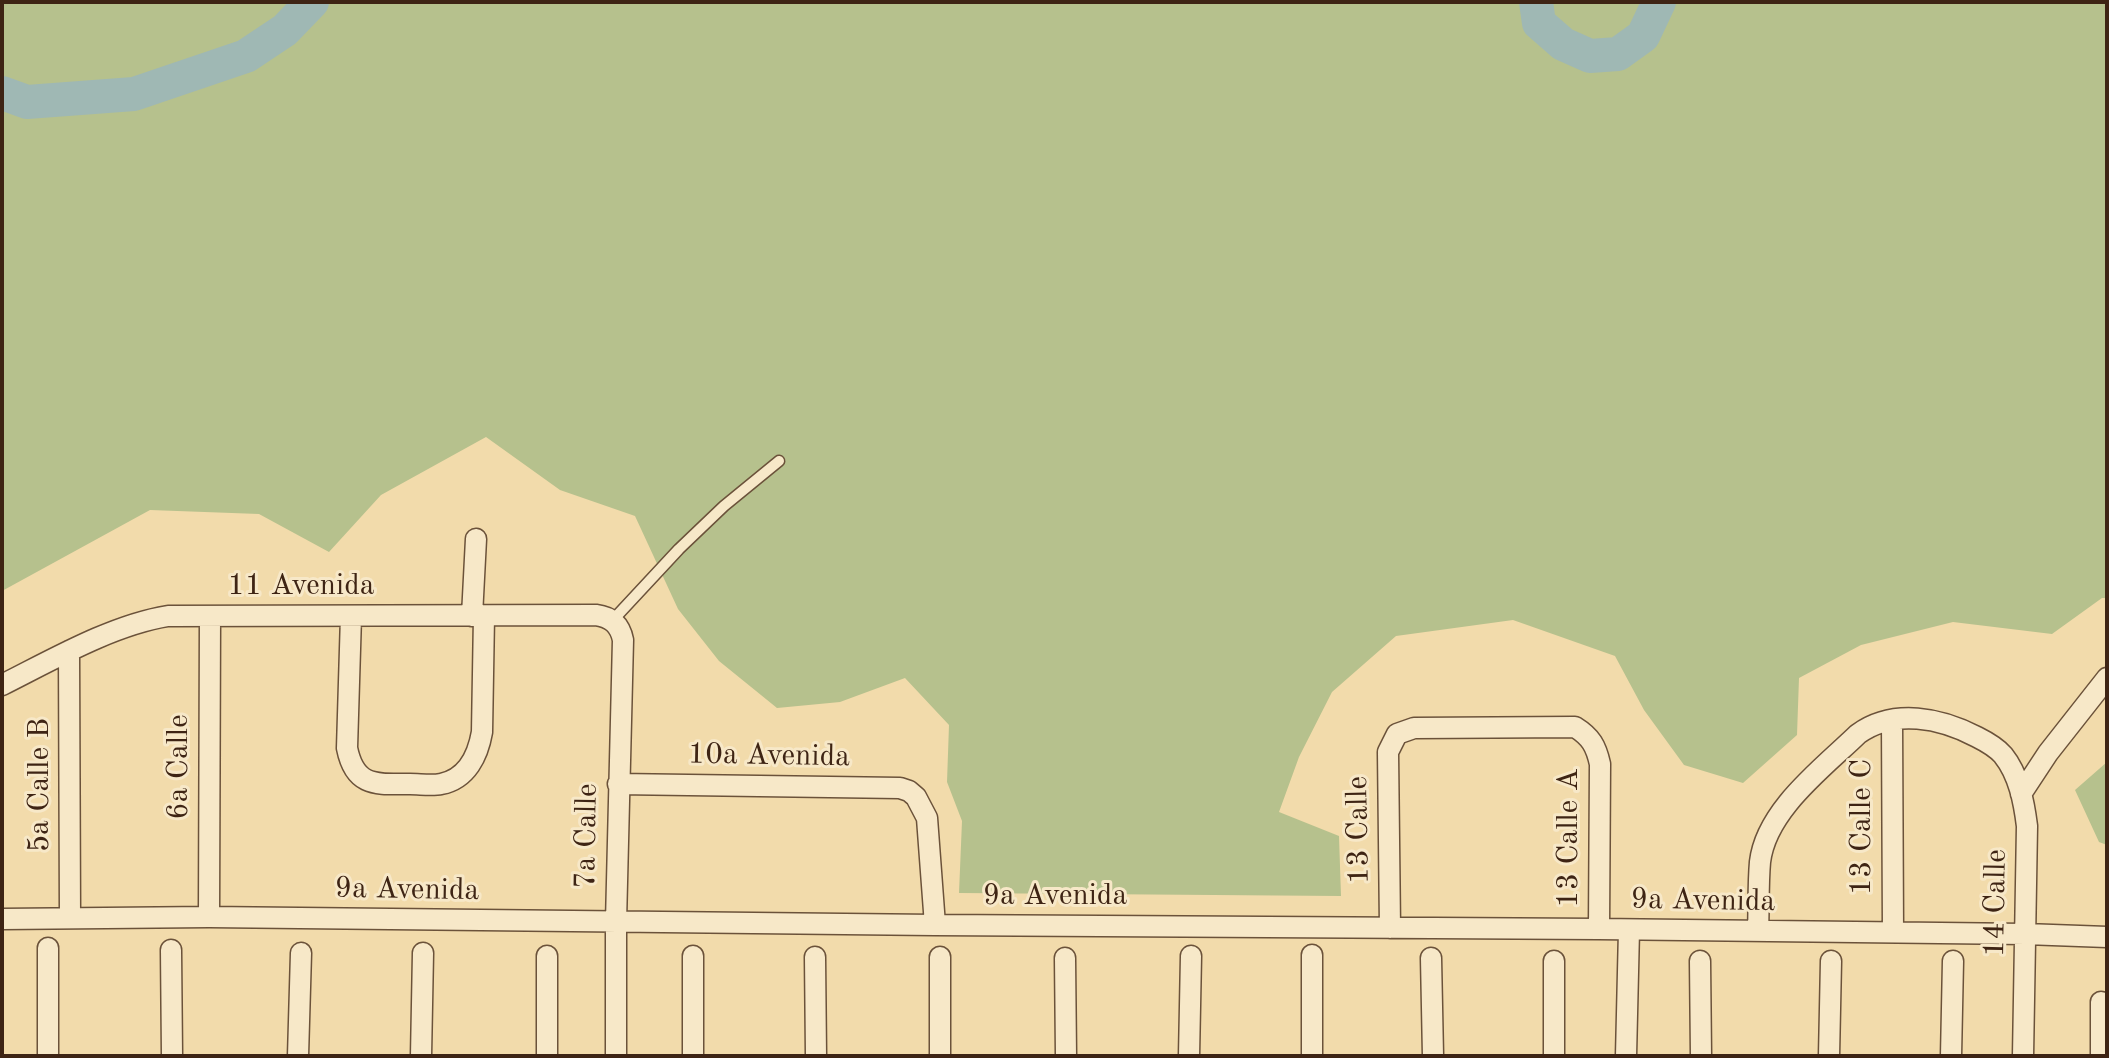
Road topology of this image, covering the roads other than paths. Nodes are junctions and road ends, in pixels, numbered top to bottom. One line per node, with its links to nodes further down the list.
1 (779, 461): 6 (lane)
2 (476, 539): 5 (street)
3 (210, 616): 4 (street, 11 Avenida); 7 (street, 11 Avenida); 14 (street, 6a Calle)
4 (351, 616): 5 (street, 11 Avenida); 5 (street)
5 (478, 616): 6 (street, 11 Avenida)
6 (612, 621): 12 (street, 7a Calle)
7 (69, 651): 9 (street, 11 Avenida); 15 (street, 5a Calle B)
8 (2107, 678): 13 (street)
9 (2, 685)
10 (1892, 721): 13 (street, 14 Calle); 22 (street); 23 (street, 13 Calle C)
11 (1596, 747): 19 (street, 13 Calle); 20 (street, 13 Calle A)
12 (618, 784): 17 (street, 7a Calle); 18 (street, 10a Avenida)
13 (2021, 794): 24 (street, 14 Calle)
14 (209, 917): 15 (street, 9a Avenida); 17 (street, 9a Avenida)
15 (70, 918): 16 (street, 9a Avenida)
16 (2, 919)
17 (616, 922): 18 (street, 9a Avenida); 48 (street, 7a Calle)
18 (935, 925): 19 (street, 9a Avenida)
19 (1390, 928): 20 (street, 9a Avenida)
20 (1599, 929): 21 (street, 9a Avenida)
21 (1629, 930): 22 (street, 9a Avenida); 57 (street)
22 (1758, 931): 23 (street, 9a Avenida)
23 (1893, 932): 24 (street, 9a Avenida)
24 (2025, 934): 25 (street, 9a Avenida); 61 (street, 14 Calle)
25 (2107, 937)
26 (48, 948): 43 (street)
27 (171, 950): 44 (street)
28 (301, 953): 45 (street)
29 (423, 953): 46 (street)
30 (1312, 955): 54 (street)
31 (547, 956): 47 (street)
32 (693, 956): 49 (street)
33 (1191, 956): 53 (street)
34 (815, 957): 50 (street)
35 (940, 957): 51 (street)
36 (1065, 958): 52 (street)
37 (1431, 958): 55 (street)
38 (1554, 961): 56 (street)
39 (1700, 961): 58 (street)
40 (1831, 961): 59 (street)
41 (1953, 961): 60 (street)
42 (2101, 1002): 62 (street)
43 (48, 1056)
44 (172, 1056)
45 (298, 1056)
46 (421, 1056)
47 (547, 1056)
48 (616, 1056)
49 (693, 1056)
50 (816, 1056)
51 (940, 1056)
52 (1066, 1056)
53 (1189, 1056)
54 (1312, 1056)
55 (1433, 1056)
56 (1554, 1056)
57 (1626, 1056)
58 (1701, 1056)
59 (1829, 1056)
60 (1951, 1056)
61 (2023, 1056)
62 (2101, 1056)

